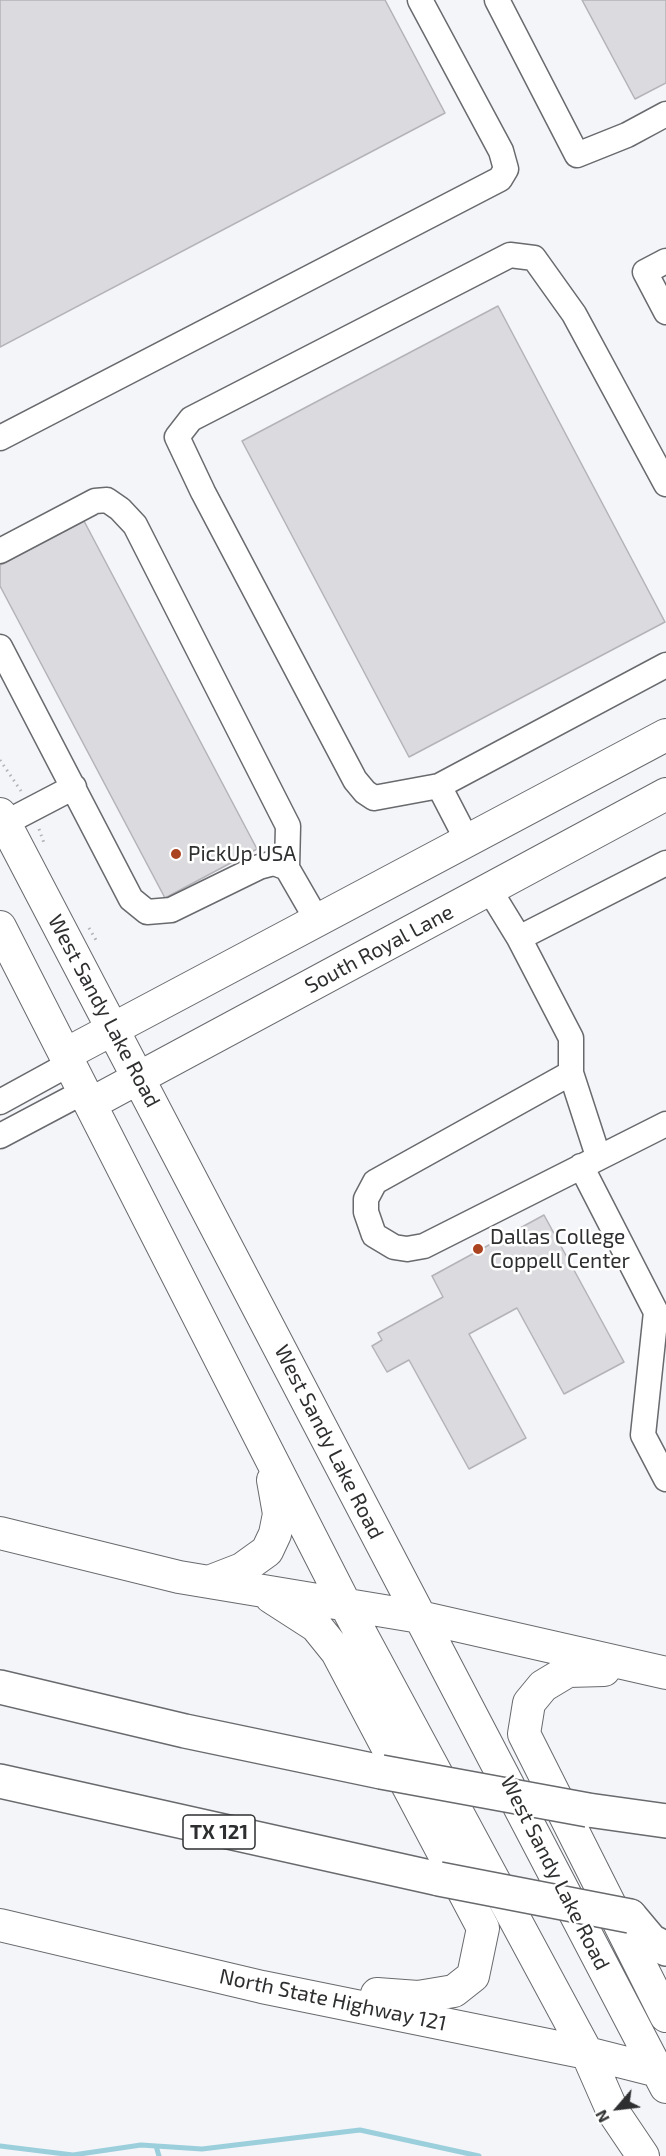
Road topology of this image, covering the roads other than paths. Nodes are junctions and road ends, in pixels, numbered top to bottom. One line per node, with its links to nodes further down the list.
1 (420, 0): 6 (lane)
2 (497, 0): 3 (lane)
3 (666, 114)
4 (666, 261): 5 (lane)
5 (666, 312)
6 (0, 438)
7 (666, 484): 12 (lane)
8 (0, 551): 18 (lane)
9 (0, 647): 13 (lane)
10 (666, 665): 12 (lane)
11 (666, 735): 16 (main road)
12 (439, 786): 16 (lane)
13 (74, 787): 15 (lane); 18 (lane)
14 (666, 794): 19 (main road, South Royal Lane)
15 (3, 818): 23 (main road, West Sandy Lake Road)
16 (467, 840): 20 (main road)
17 (666, 863): 22 (lane)
18 (287, 868): 20 (lane)
19 (489, 889): 22 (lane); 26 (main road, South Royal Lane)
20 (317, 920): 23 (main road)
21 (0, 927): 24 (main road)
22 (519, 938): 25 (lane)
23 (113, 1029): 24 (main road); 26 (main road, West Sandy Lake Road)
24 (69, 1059): 27 (main road); 28 (lane)
25 (572, 1073): 31 (lane); 31 (lane)
26 (139, 1078): 27 (main road, South Royal Lane); 39 (main road, West Sandy Lake Road)
27 (88, 1097): 30 (lane); 33 (main road)
28 (0, 1102)
29 (666, 1124): 31 (lane)
30 (0, 1137)
31 (590, 1161): 32 (lane)
32 (661, 1311): 34 (lane)
33 (268, 1452): 36 (main road); 38 (main road)
34 (666, 1479)
35 (0, 1533): 36 (main road)
36 (210, 1581): 37 (main road)
37 (258, 1588): 38 (main road); 48 (main road)
38 (345, 1604): 39 (main road); 50 (main road)
39 (420, 1617): 40 (main road); 51 (main road, West Sandy Lake Road)
40 (655, 1671): 49 (main road)
41 (0, 1687): 43 (highway, bridge)
42 (0, 1781): 44 (highway, TX 121, bridge)
43 (666, 1821)
44 (630, 1916): 45 (highway, TX 121); 47 (highway)
45 (666, 1922)
46 (0, 1925): 48 (main road, North State Highway 121)
47 (666, 1949)
48 (262, 1987): 50 (main road, North State Highway 121)
49 (666, 2016)
50 (587, 2053): 51 (main road, North State Highway 121); 52 (main road)
51 (663, 2077)
52 (643, 2156)

